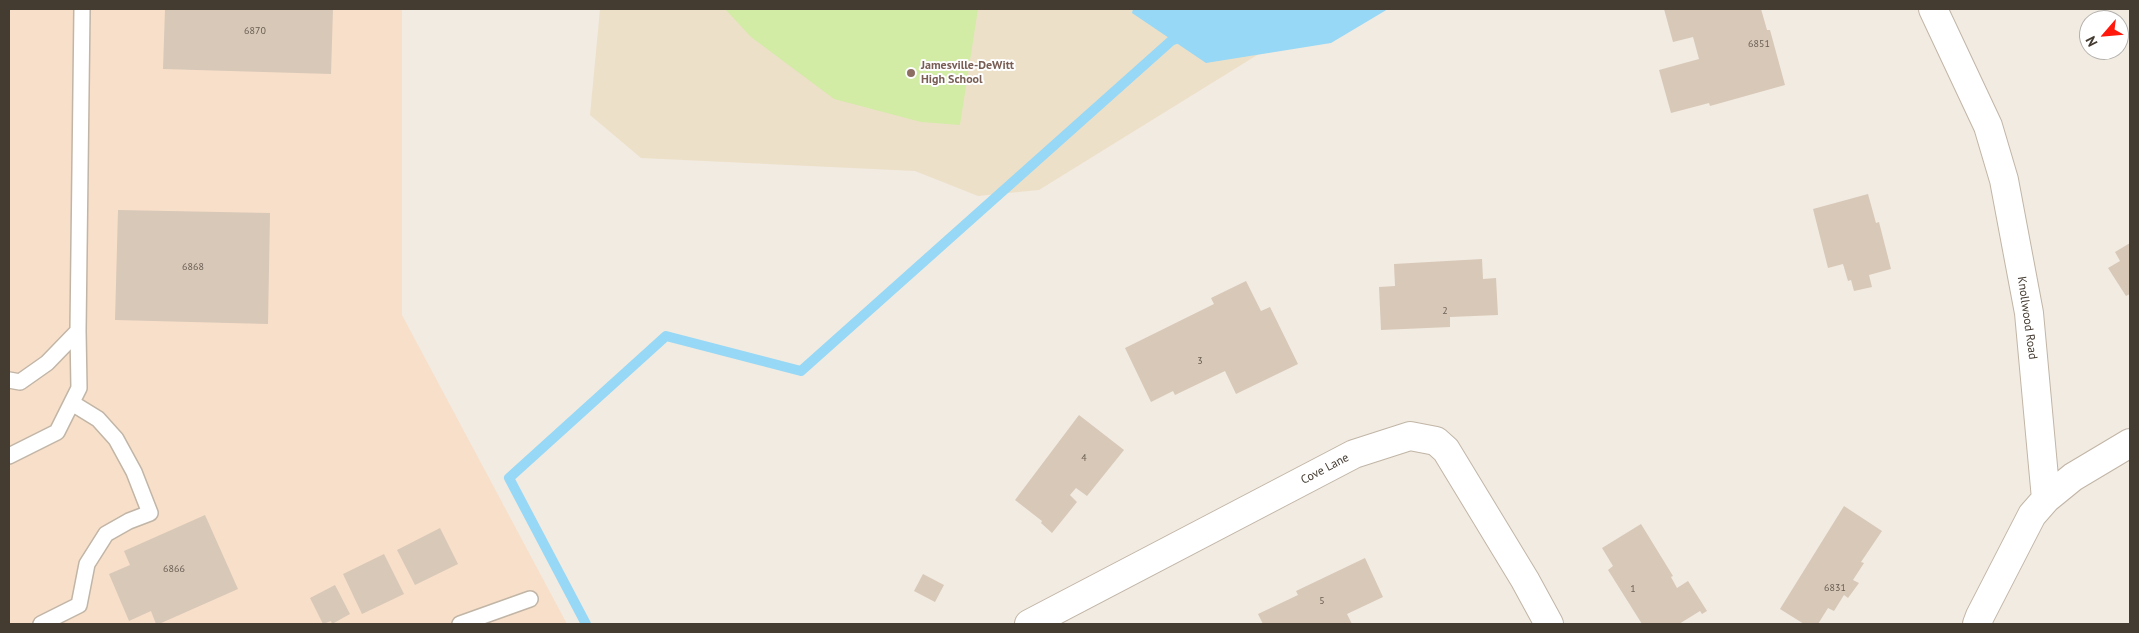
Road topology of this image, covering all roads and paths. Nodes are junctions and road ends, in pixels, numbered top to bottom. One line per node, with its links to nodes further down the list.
1 (82, 9): 3 (lane)
2 (1932, 9): 8 (street, Knollwood Road)
3 (78, 331): 4 (lane); 5 (lane)
4 (9, 380)
5 (72, 403): 7 (lane); 10 (lane)
6 (2130, 443): 8 (street)
7 (9, 456)
8 (2046, 499): 14 (street)
9 (530, 599): 11 (lane)
10 (41, 624)
11 (460, 624)
12 (1029, 624): 13 (street, Cove Lane)
13 (1549, 624)
14 (1977, 624)

